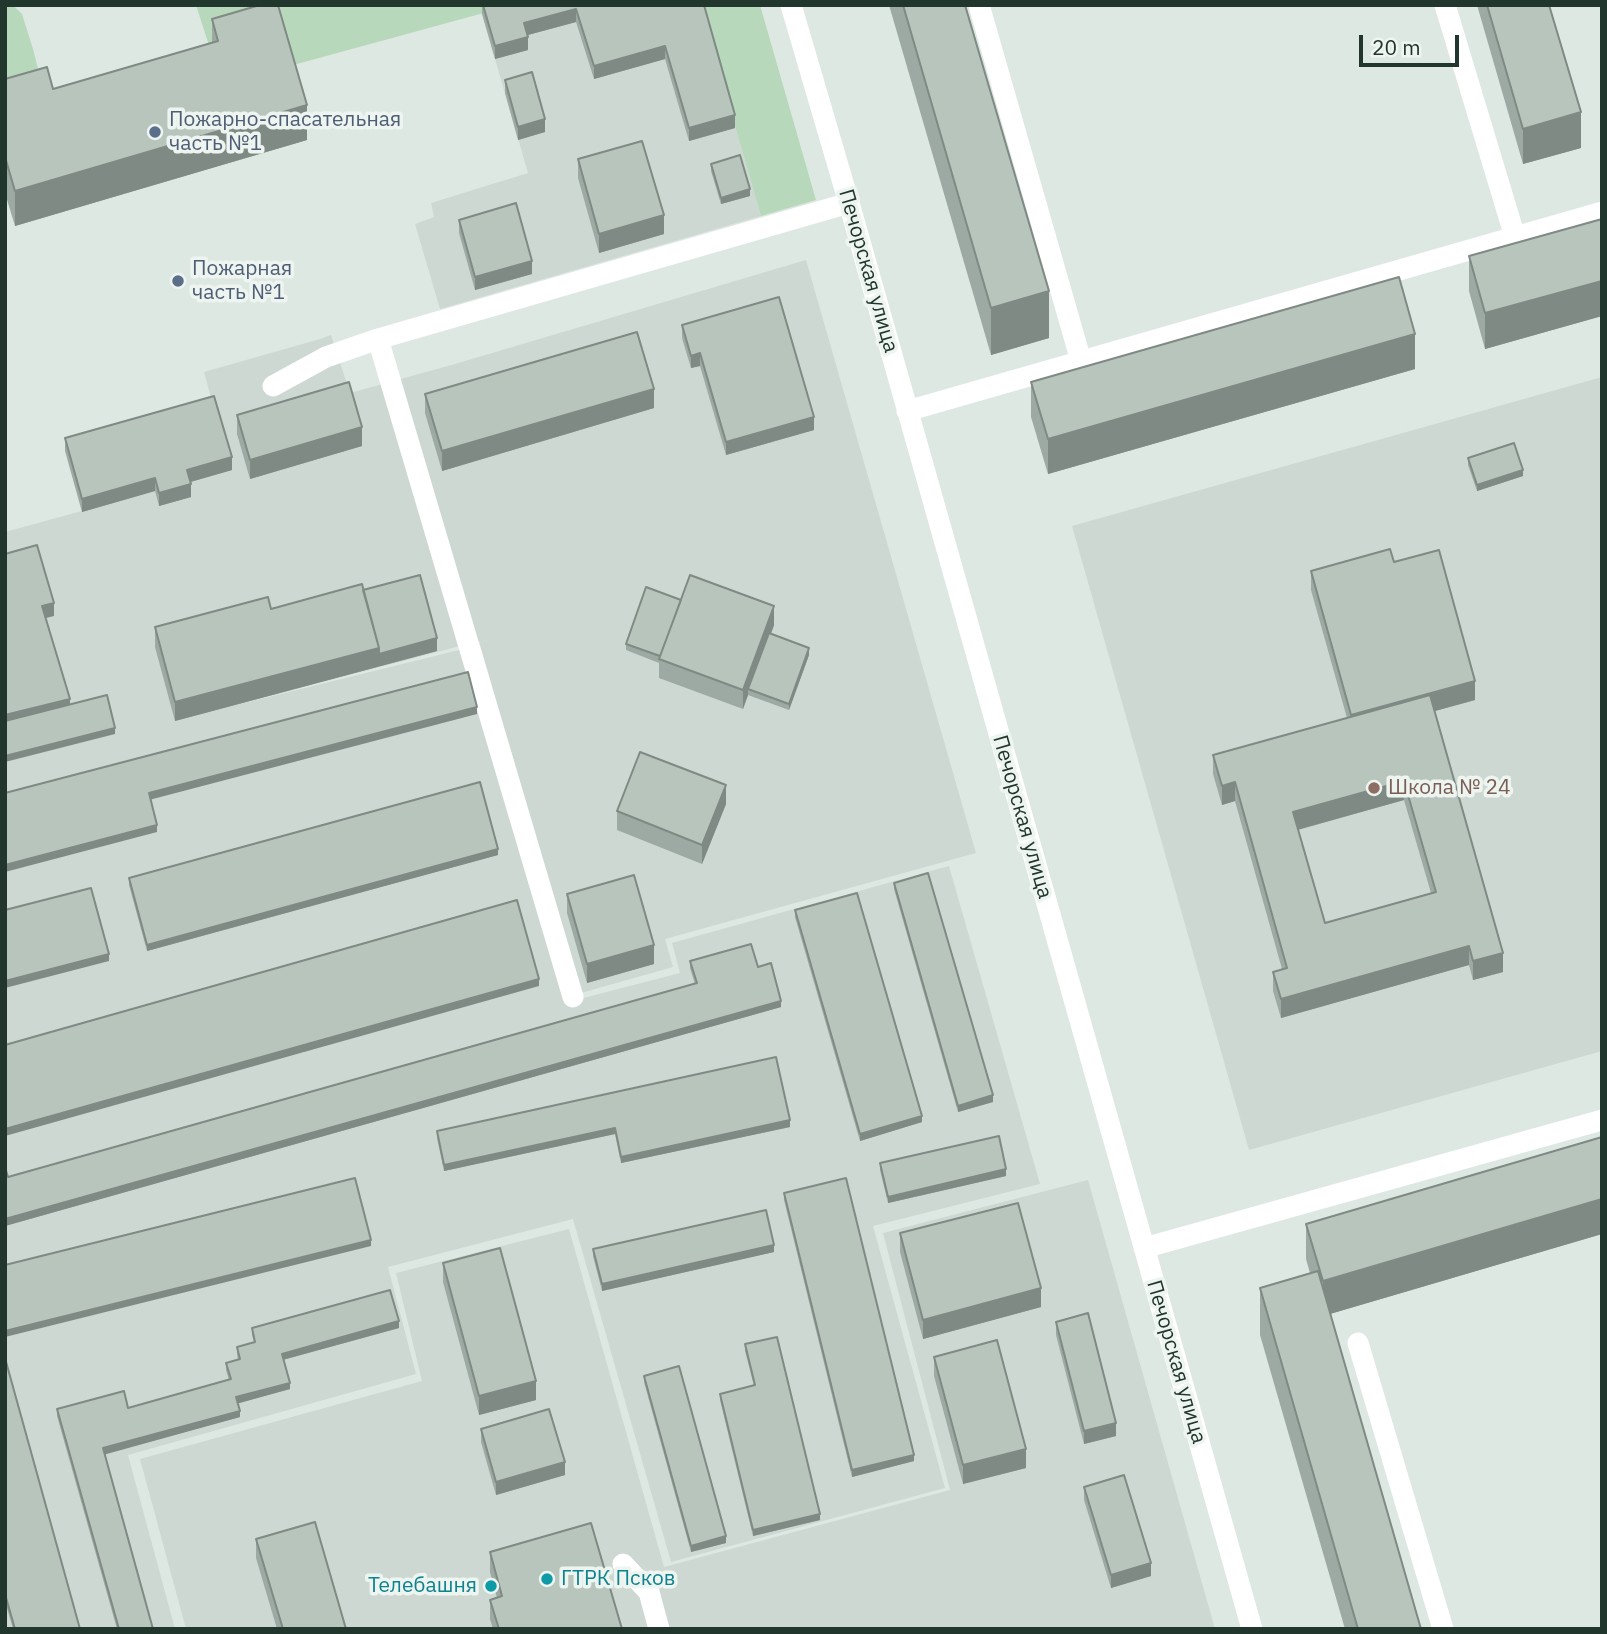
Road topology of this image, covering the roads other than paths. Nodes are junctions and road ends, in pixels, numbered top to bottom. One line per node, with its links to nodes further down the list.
1 (791, 5): 4 (street, Печорская улица)
2 (979, 5): 8 (street)
3 (1445, 5): 6 (street)
4 (849, 203): 7 (street); 10 (street, Печорская улица)
5 (1602, 212): 6 (street)
6 (1515, 237): 8 (street)
7 (378, 339): 9 (street); 11 (street)
8 (1081, 361): 10 (street)
9 (273, 386)
10 (907, 411): 13 (street, Печорская улица)
11 (573, 997)
12 (1602, 1120): 13 (street)
13 (1144, 1248): 17 (street, Печорская улица)
14 (1358, 1343): 18 (street)
15 (623, 1564): 16 (street)
16 (659, 1629)
17 (1252, 1629)
18 (1443, 1629)

